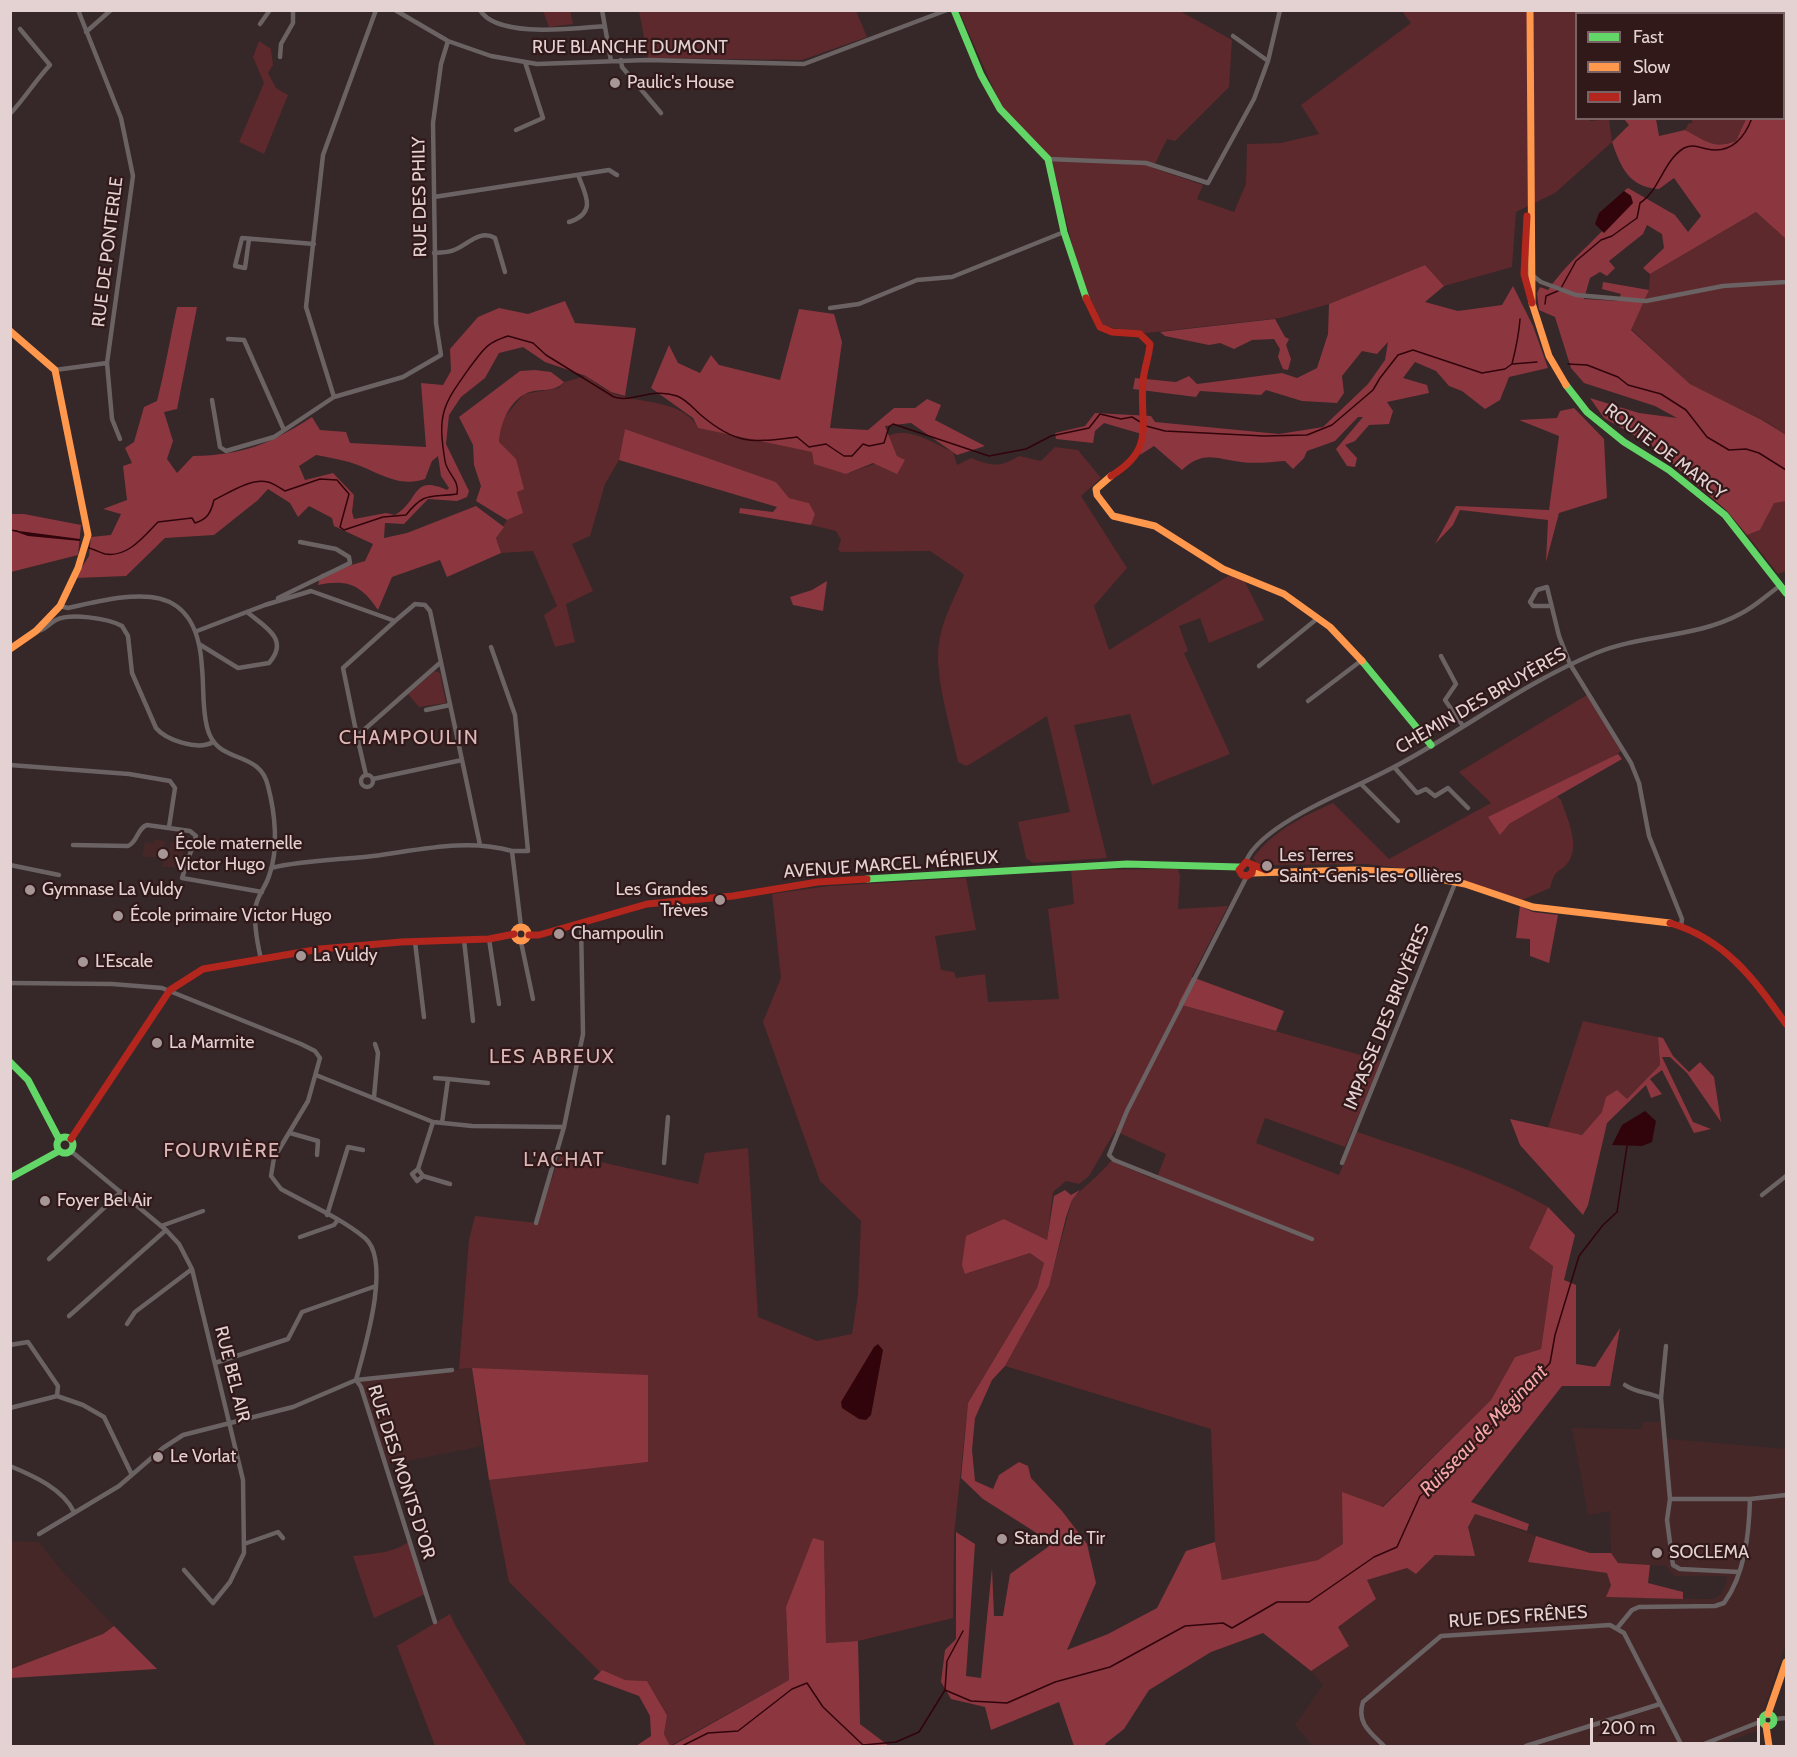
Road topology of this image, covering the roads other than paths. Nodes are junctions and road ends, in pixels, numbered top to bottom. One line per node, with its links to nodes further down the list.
1 (78, 10): 16 (street, RUE DE PONTERLE)
2 (111, 10): 16 (street)
3 (270, 10): 13 (street)
4 (293, 10): 19 (street)
5 (376, 10): 35 (street)
6 (395, 10): 18 (street, RUE BLANCHE DUMONT)
7 (480, 10): 14 (street)
8 (602, 10): 14 (street)
9 (947, 10): 20 (street, RUE BLANCHE DUMONT)
10 (954, 10): 27 (main road)
11 (1280, 10): 22 (street)
12 (1530, 10): 31 (main road, ROUTE DE MARCY)
13 (260, 24)
14 (605, 26): 21 (street)
15 (20, 29): 25 (street)
16 (86, 32): 47 (street, RUE DE PONTERLE)
17 (1233, 36): 22 (street)
18 (448, 41): 23 (street, RUE BLANCHE DUMONT); 30 (street, RUE DES PHILY)
19 (280, 57)
20 (621, 60): 21 (street, RUE BLANCHE DUMONT); 24 (street)
21 (611, 61): 23 (street, RUE BLANCHE DUMONT)
22 (1268, 61): 27 (street)
23 (525, 62): 26 (street)
24 (662, 113)
25 (10, 114)
26 (516, 130)
27 (1048, 159): 33 (main road)
28 (578, 175): 29 (street); 30 (street); 32 (street)
29 (617, 175)
30 (434, 197): 37 (street, RUE DES PHILY)
31 (1530, 199): 36 (main road, ROUTE DE MARCY); 39 (main road, ROUTE DE MARCY)
32 (569, 222)
33 (1064, 232): 44 (street); 60 (main road)
34 (249, 238): 34 (street); 35 (street)
35 (314, 244): 49 (street)
36 (1525, 247): 42 (street, ROUTE DE MARCY); 43 (main road, ROUTE DE MARCY)
37 (434, 253): 38 (street); 49 (street, RUE DES PHILY)
38 (505, 272)
39 (1531, 273): 40 (street); 42 (main road, ROUTE DE MARCY)
40 (1540, 282): 41 (street); 42 (street)
41 (1786, 282)
42 (1532, 285): 43 (main road, ROUTE DE MARCY)
43 (1532, 303): 54 (main road, ROUTE DE MARCY)
44 (830, 308)
45 (10, 331): 48 (main road)
46 (228, 339): 51 (street)
47 (108, 363): 48 (street); 52 (street, RUE DE PONTERLE)
48 (55, 370): 57 (main road)
49 (334, 397): 51 (street)
50 (212, 400): 51 (street)
51 (284, 430)
52 (120, 440)
53 (300, 542): 56 (street)
54 (1781, 585): 55 (main road, ROUTE DE MARCY); 70 (street, CHEMIN DES BRUYÈRES)
55 (1786, 593)
56 (265, 605): 59 (street); 61 (street)
57 (60, 606): 62 (main road); 63 (street)
58 (1550, 606): 58 (street); 70 (street)
59 (247, 612): 63 (street); 64 (street)
60 (1318, 618): 68 (main road); 71 (street)
61 (395, 621): 69 (street); 76 (street)
62 (36, 631): 66 (main road); 77 (street)
63 (197, 631): 64 (street)
64 (199, 644): 77 (street)
65 (491, 646): 90 (street)
66 (10, 649)
67 (1441, 656): 75 (street)
68 (1362, 660): 72 (street); 78 (main road)
69 (441, 662): 73 (street); 76 (street)
70 (1570, 664): 75 (street, CHEMIN DES BRUYÈRES); 98 (street)
71 (1259, 666)
72 (1308, 701)
73 (450, 705): 74 (street); 79 (street)
74 (426, 710)
75 (1462, 726): 78 (street, CHEMIN DES BRUYÈRES)
76 (357, 736): 82 (street)
77 (213, 742): 92 (street)
78 (1431, 745): 81 (street, CHEMIN DES BRUYÈRES)
79 (462, 760): 83 (street); 89 (street)
80 (10, 765): 87 (street)
81 (1394, 767): 84 (street, CHEMIN DES BRUYÈRES); 85 (street)
82 (366, 775): 83 (street); 83 (street)
83 (373, 779)
84 (1361, 784): 86 (street); 93 (street, CHEMIN DES BRUYÈRES)
85 (1468, 808)
86 (1398, 821)
87 (169, 827): 88 (street); 96 (street)
88 (73, 845)
89 (480, 845): 90 (street); 92 (street)
90 (512, 851): 99 (street)
91 (10, 865): 94 (street)
92 (271, 868): 96 (street)
93 (1246, 870): 95 (main road, AVENUE MARCEL MÉRIEUX); 97 (main road, AVENUE MARCEL MÉRIEUX); 146 (street, CHEMIN DES BRUYÈRES)
94 (59, 875)
95 (1456, 881): 98 (main road, AVENUE MARCEL MÉRIEUX); 133 (street, IMPASSE DES BRUYÈRES)
96 (262, 892): 106 (street)
97 (581, 923): 101 (main road, AVENUE MARCEL MÉRIEUX); 124 (street)
98 (1681, 926): 113 (main road, AVENUE MARCEL MÉRIEUX)
99 (521, 927): 100 (main road); 101 (main road)
100 (514, 934): 102 (main road); 105 (main road)
101 (529, 935): 105 (main road)
102 (489, 939): 103 (main road); 110 (street)
103 (464, 940): 104 (main road); 112 (street)
104 (415, 942): 106 (main road); 111 (street)
105 (521, 942): 109 (street)
106 (261, 959): 108 (main road)
107 (10, 983): 108 (street, RUE DES MONTS D'OR)
108 (170, 990): 116 (street, RUE DES MONTS D'OR); 127 (main road)
109 (532, 999)
110 (499, 1004)
111 (424, 1017)
112 (472, 1021)
113 (1786, 1024)
114 (375, 1044): 120 (street)
115 (10, 1062): 126 (main road)
116 (316, 1075): 120 (street); 125 (street, RUE DES MONTS D'OR)
117 (435, 1078): 118 (street)
118 (448, 1079): 119 (street); 123 (street)
119 (488, 1083)
120 (374, 1097): 122 (street)
121 (668, 1117): 132 (street)
122 (433, 1122): 123 (street); 136 (street)
123 (442, 1123): 124 (street)
124 (564, 1128): 142 (street)
125 (290, 1133): 131 (street); 140 (street, RUE DES MONTS D'OR)
126 (59, 1139): 127 (main road); 128 (main road)
127 (71, 1139): 130 (main road)
128 (59, 1150): 130 (main road); 135 (main road)
129 (363, 1150): 140 (street)
130 (71, 1151): 137 (street, RUE BEL AIR)
131 (317, 1155)
132 (663, 1163)
133 (1342, 1163)
134 (1786, 1176): 138 (street)
135 (10, 1178)
136 (450, 1184)
137 (121, 1192): 143 (street, RUE BEL AIR); 147 (street)
138 (1762, 1195)
139 (203, 1211): 143 (street)
140 (327, 1215): 141 (street, RUE DES MONTS D'OR)
141 (337, 1221): 145 (street); 149 (street, RUE DES MONTS D'OR)
142 (536, 1223)
143 (161, 1226): 144 (street, RUE BEL AIR)
144 (166, 1230): 148 (street, RUE BEL AIR); 150 (street)
145 (300, 1237)
146 (1312, 1239)
147 (48, 1259)
148 (192, 1269): 151 (street); 154 (street, RUE BEL AIR)
149 (376, 1286): 154 (street); 156 (street, RUE DES MONTS D'OR)
150 (69, 1316)
151 (127, 1324)
152 (10, 1345): 158 (street)
153 (1666, 1346): 159 (street)
154 (215, 1363): 161 (street, RUE BEL AIR)
155 (452, 1370): 156 (street)
156 (356, 1380): 161 (street); 173 (street, RUE DES MONTS D'OR)
157 (1625, 1385): 159 (street)
158 (57, 1396): 160 (street); 163 (street)
159 (1661, 1398): 165 (street)
160 (10, 1408)
161 (231, 1425): 163 (street); 170 (street, RUE BEL AIR)
162 (10, 1466): 167 (street)
163 (132, 1475): 167 (street)
164 (1786, 1495): 166 (street)
165 (1670, 1499): 166 (street); 172 (street)
166 (1750, 1499): 172 (street)
167 (74, 1512): 168 (street)
168 (39, 1534)
169 (282, 1538): 170 (street)
170 (244, 1544): 171 (street, RUE BEL AIR)
171 (184, 1570)
172 (1739, 1572): 174 (street)
173 (435, 1622)
174 (1618, 1627): 176 (street); 180 (street, RUE DES FRÊNES)
175 (1786, 1662): 177 (main road)
176 (1660, 1704): 181 (street); 182 (street)
177 (1771, 1716): 178 (street); 179 (main road)
178 (1786, 1718)
179 (1764, 1723): 183 (street); 184 (main road)
180 (1384, 1746)
181 (1526, 1746)
182 (1682, 1746)
183 (1699, 1746)
184 (1768, 1746)

